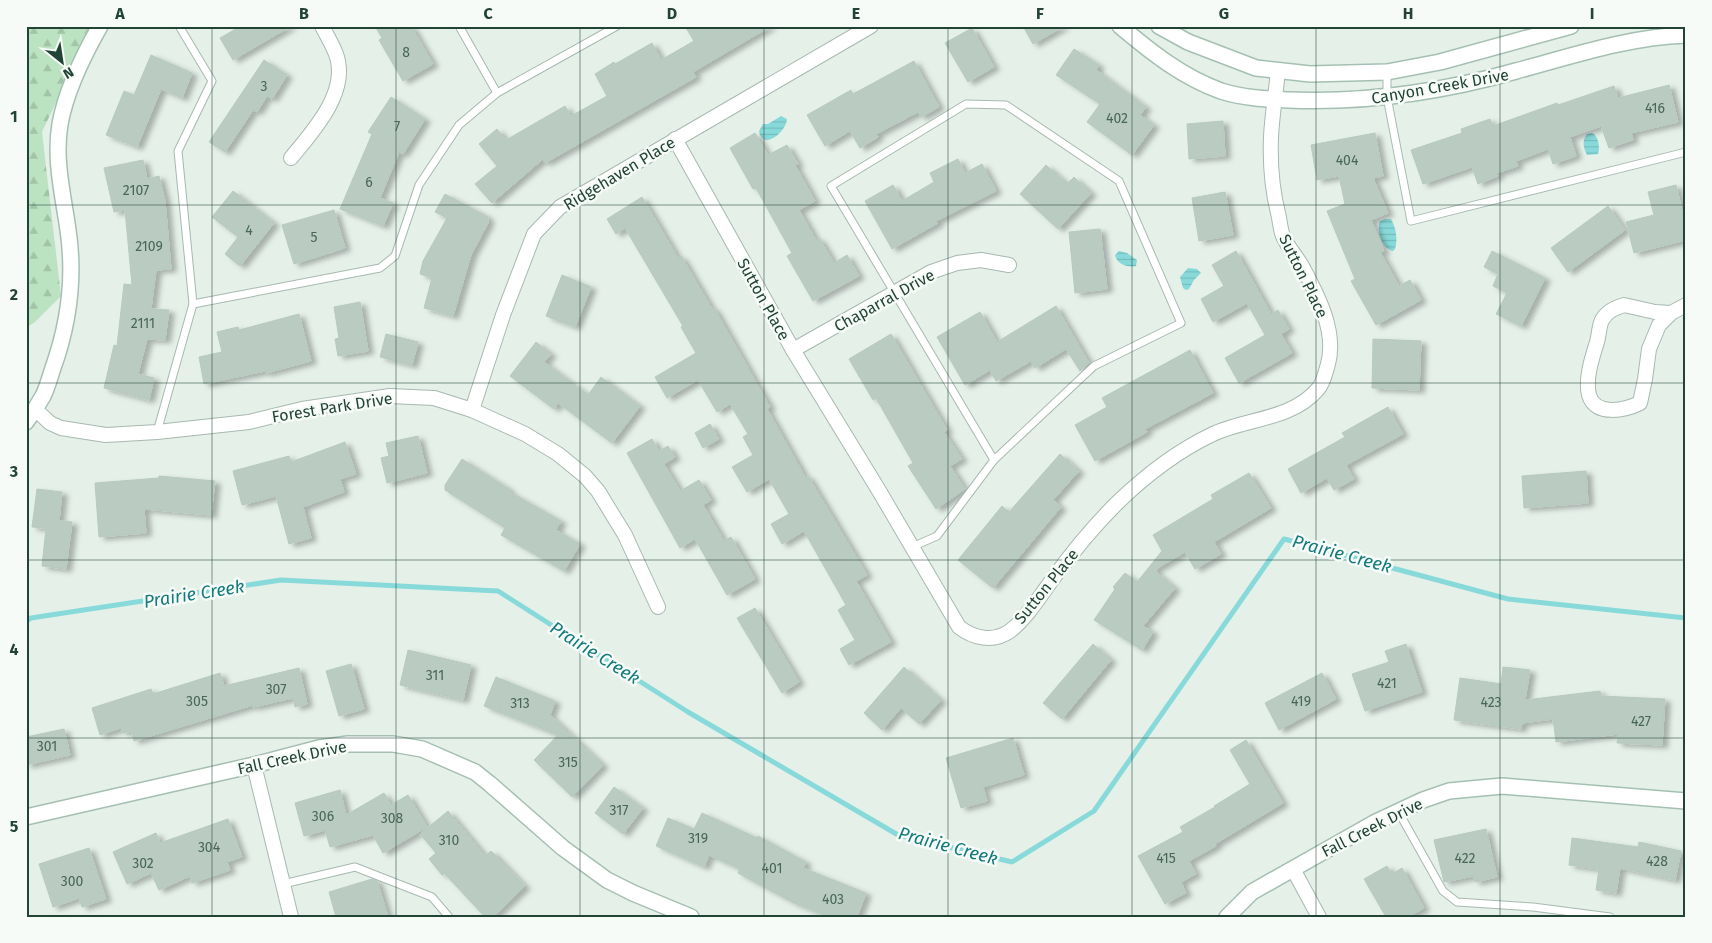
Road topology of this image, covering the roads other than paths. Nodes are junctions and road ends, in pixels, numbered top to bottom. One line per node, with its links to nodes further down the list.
1 (100, 26): 26 (street)
2 (179, 26): 22 (lane)
3 (322, 26): 19 (street)
4 (459, 26): 14 (lane)
5 (617, 26): 14 (lane)
6 (871, 26): 17 (street, Ridgehaven Place)
7 (1120, 26): 16 (street, Canyon Creek Drive)
8 (1160, 26): 12 (street, Canyon Creek Drive)
9 (1571, 26): 13 (street, Canyon Creek Drive)
10 (1667, 31): 11 (street, Canyon Creek Drive); 15 (street, Canyon Creek Drive)
11 (1686, 35)
12 (1278, 70): 13 (street, Canyon Creek Drive); 16 (street, Sutton Place)
13 (1387, 72): 15 (lane)
14 (497, 93): 22 (lane)
15 (1387, 97): 16 (street, Canyon Creek Drive); 18 (lane)
16 (1276, 100): 31 (street, Sutton Place)
17 (675, 140): 25 (street, Sutton Place); 27 (street, Ridgehaven Place)
18 (1686, 152)
19 (291, 158)
20 (1009, 265): 21 (street, Chaparral Drive)
21 (895, 293): 25 (street, Chaparral Drive); 30 (lane); 30 (lane)
22 (193, 304): 29 (lane)
23 (1686, 305): 24 (street)
24 (1670, 313): 24 (street)
25 (793, 350): 31 (street, Sutton Place)
26 (35, 409): 28 (street); 29 (street, Forest Park Drive)
27 (472, 410): 29 (street, Forest Park Drive); 32 (street, Forest Park Drive)
28 (26, 422)
29 (157, 432)
30 (994, 460): 31 (lane)
31 (912, 547)
32 (658, 608)
33 (254, 765): 36 (street, Fall Creek Drive); 38 (street); 41 (street, Fall Creek Drive)
34 (1686, 801): 35 (street, Fall Creek Drive)
35 (1398, 811): 37 (street, Fall Creek Drive); 44 (lane)
36 (26, 817)
37 (1293, 869): 42 (street, Fall Creek Drive); 43 (street)
38 (283, 884): 39 (street); 40 (lane)
39 (291, 917)
40 (449, 917)
41 (691, 917)
42 (1227, 917)
43 (1319, 917)
44 (1610, 917)

